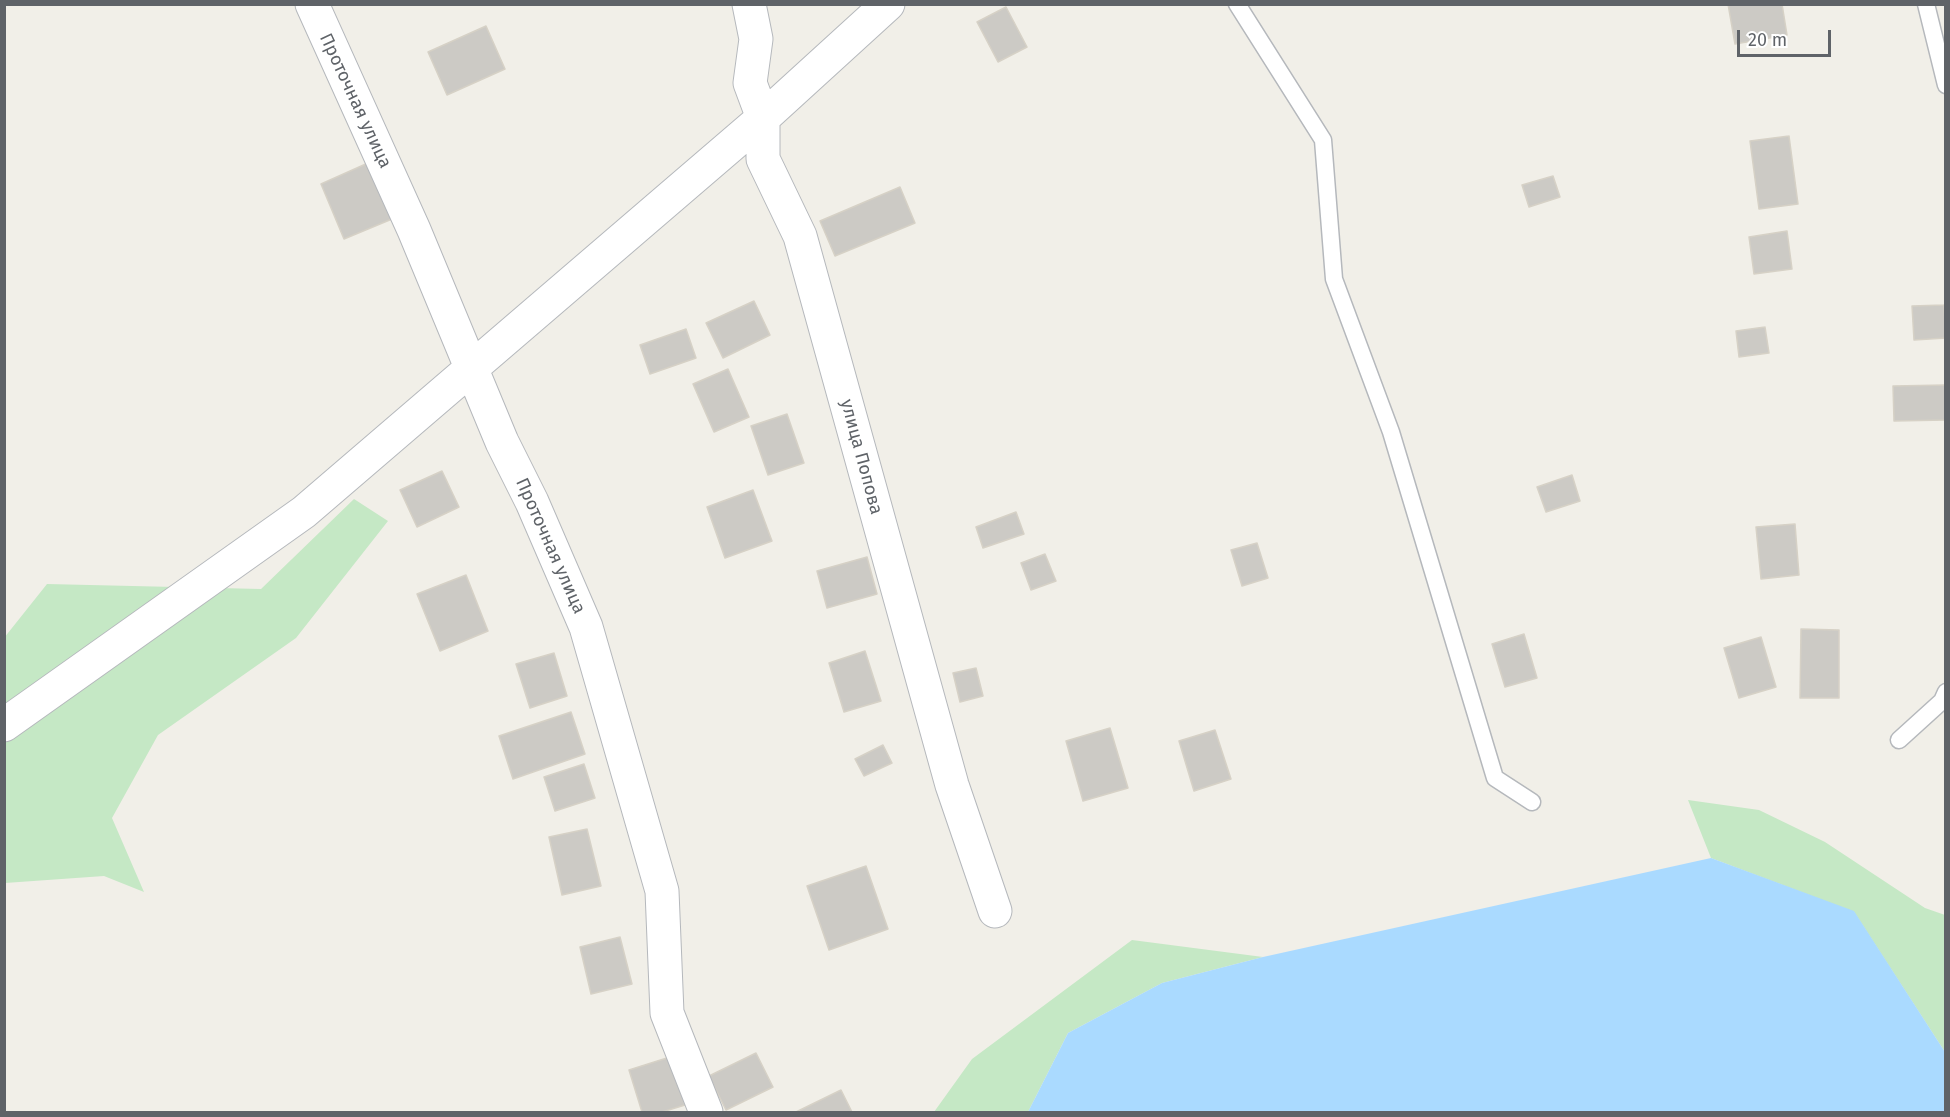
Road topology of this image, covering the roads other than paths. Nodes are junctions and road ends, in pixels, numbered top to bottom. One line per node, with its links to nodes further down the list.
1 (312, 4): 8 (street, Проточная улица)
2 (749, 4): 7 (street, улица Попова)
3 (888, 4): 7 (street)
4 (1237, 4): 12 (lane)
5 (1926, 4): 6 (lane)
6 (1946, 85)
7 (764, 118): 8 (street); 13 (street, улица Попова)
8 (472, 369): 10 (street); 14 (street, Проточная улица)
9 (1946, 692): 11 (lane)
10 (4, 725)
11 (1899, 740)
12 (1532, 802)
13 (995, 911)
14 (706, 1113)

